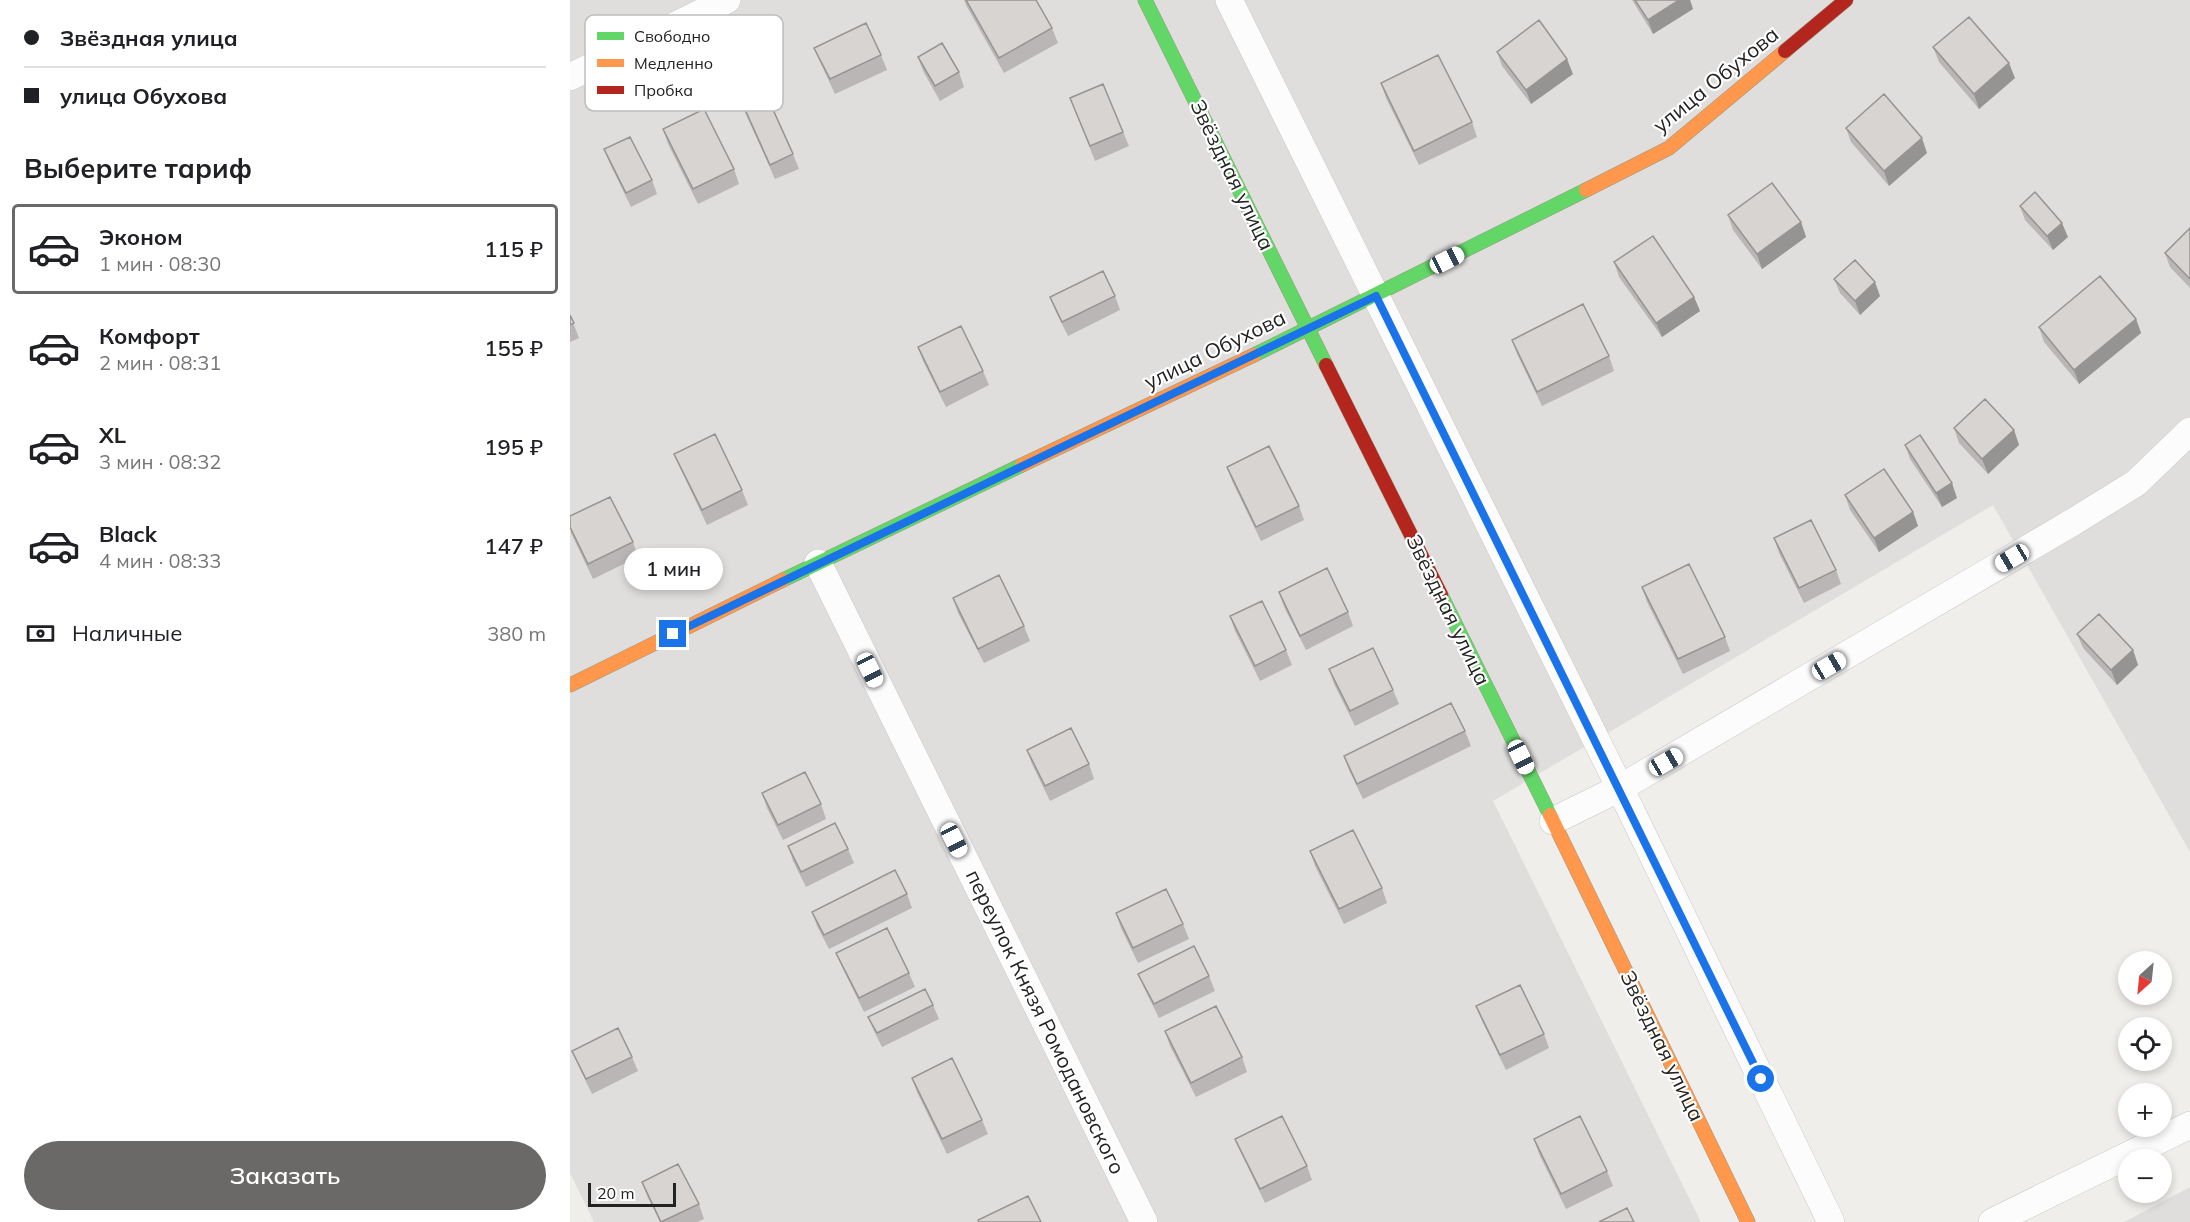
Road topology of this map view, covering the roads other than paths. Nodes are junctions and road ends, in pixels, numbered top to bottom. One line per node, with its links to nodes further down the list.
1 (727, 0): 5 (street)
2 (1145, 0): 9 (street, Звёздная улица)
3 (1229, 0): 8 (street)
4 (1846, 0): 8 (street, улица Обухова)
5 (696, 15)
6 (585, 70): 7 (street)
7 (570, 77)
8 (1376, 296): 9 (street, улица Обухова); 13 (street)
9 (1308, 329): 11 (street, улица Обухова); 14 (street, Звёздная улица)
10 (2190, 431): 13 (street)
11 (818, 563): 12 (street, улица Обухова); 16 (street, переулок Князя Ромодановского)
12 (570, 685)
13 (1620, 788): 14 (street); 18 (street)
14 (1553, 821): 17 (street, Звёздная улица)
15 (2190, 1125): 19 (street)
16 (1144, 1222)
17 (1748, 1222)
18 (1831, 1222)
19 (1992, 1222)

